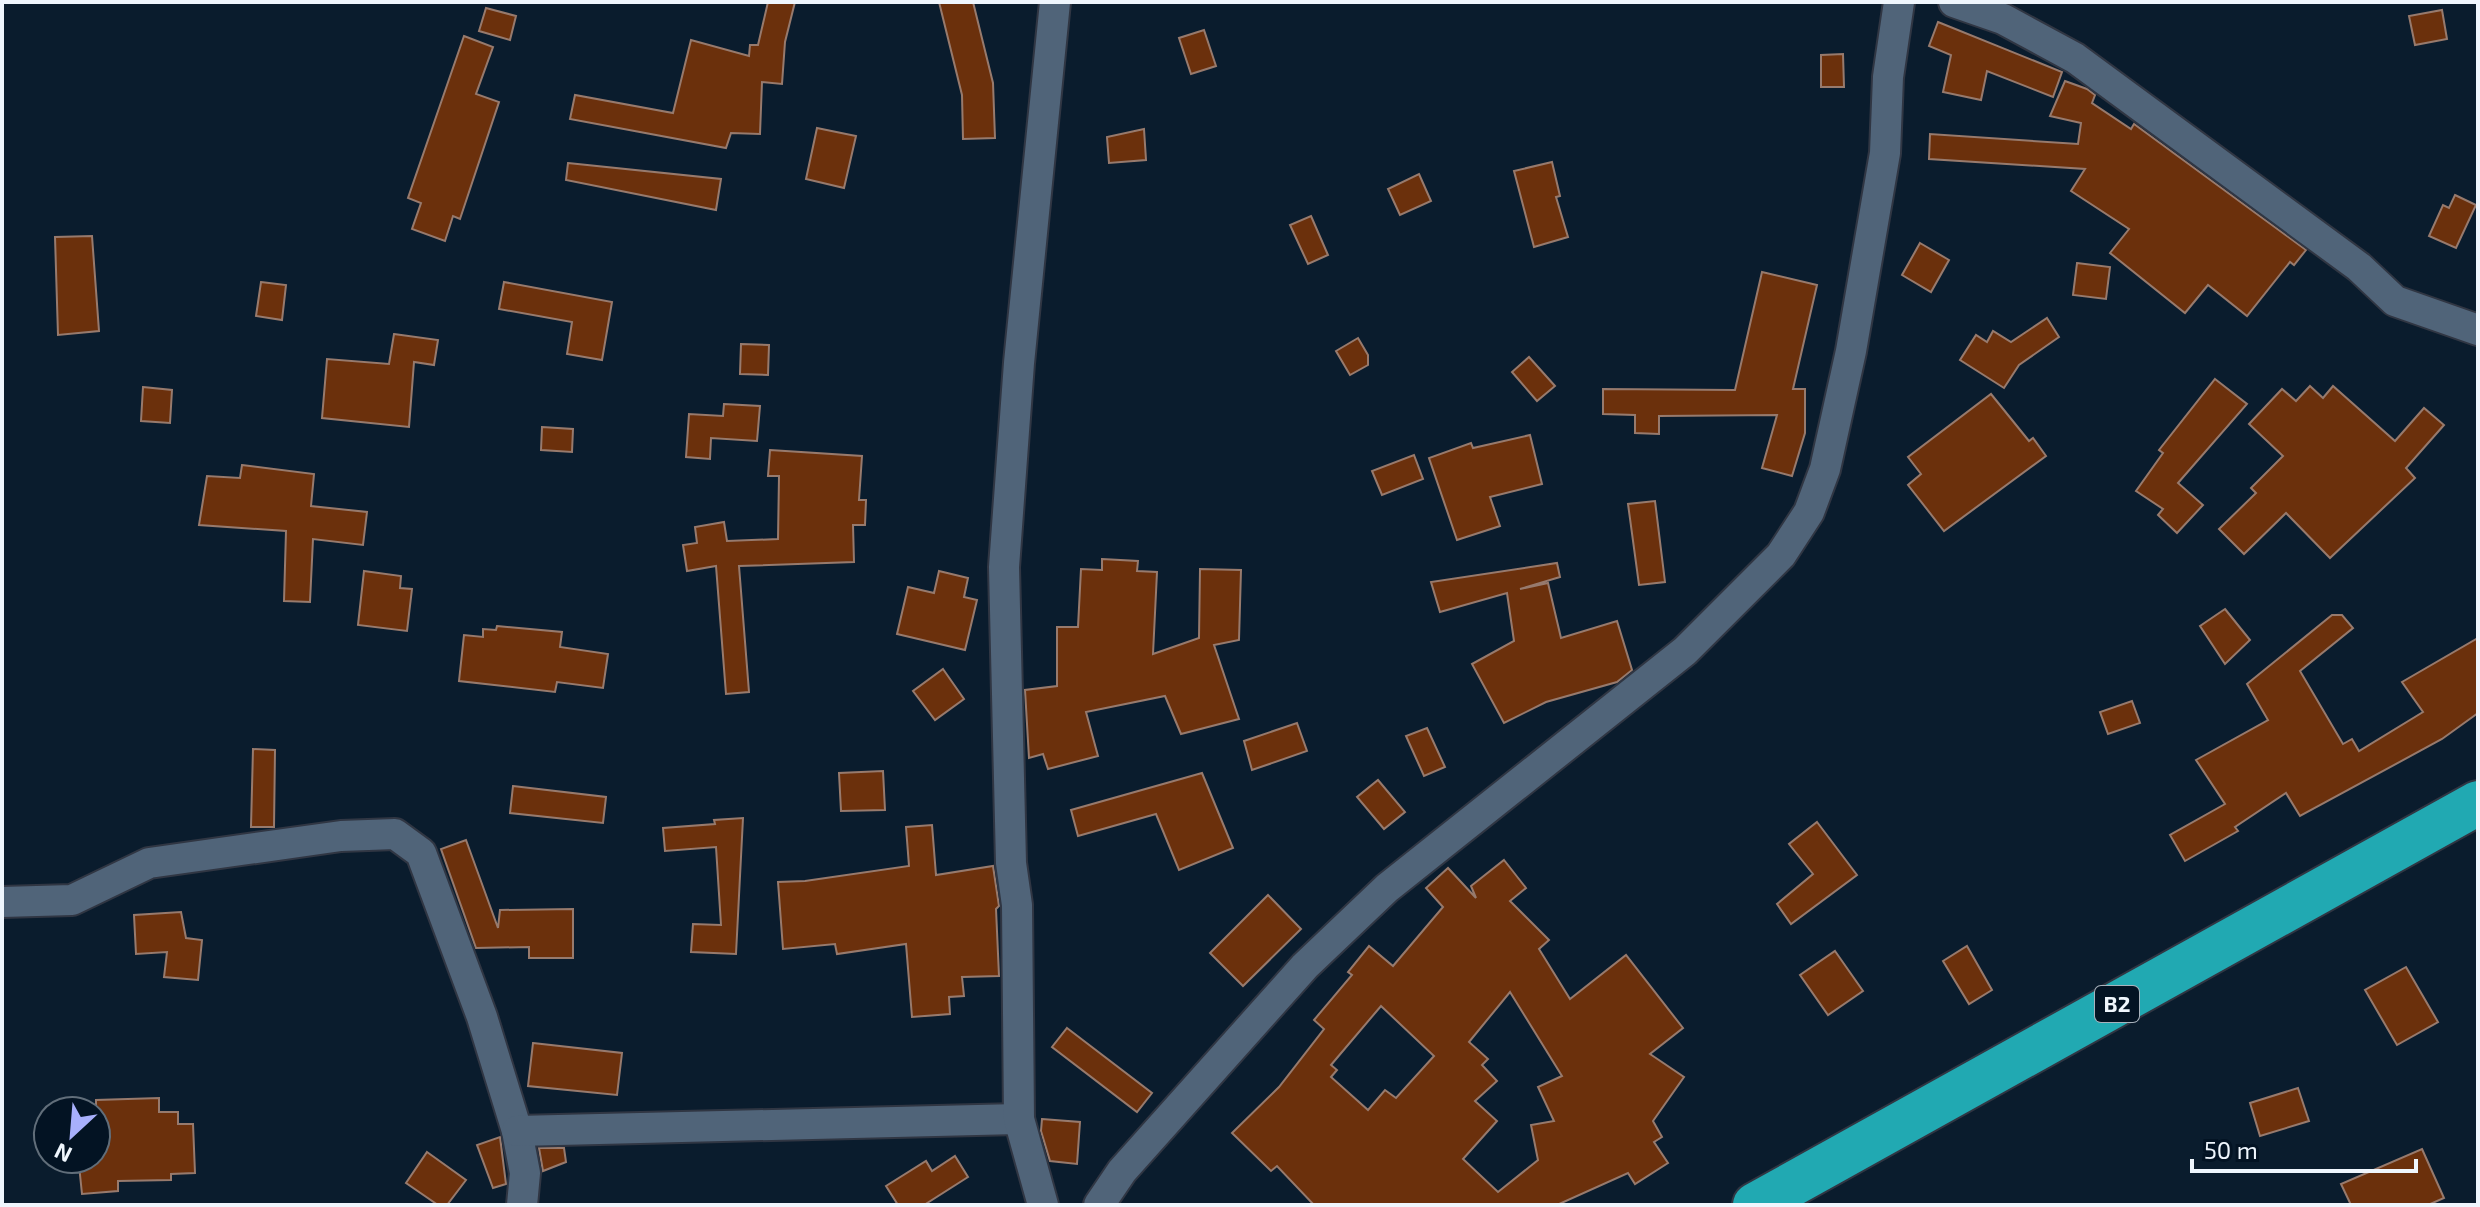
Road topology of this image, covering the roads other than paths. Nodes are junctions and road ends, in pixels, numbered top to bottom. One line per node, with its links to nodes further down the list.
1 (1055, 2): 7 (street)
2 (1899, 2): 11 (street)
3 (1954, 2): 4 (street)
4 (2478, 330)
5 (2478, 803): 12 (highway, B2)
6 (2, 902): 8 (street)
7 (1019, 1119): 8 (street); 10 (street)
8 (517, 1131): 9 (street)
9 (522, 1205)
10 (1043, 1205)
11 (1099, 1205)
12 (1755, 1205)

